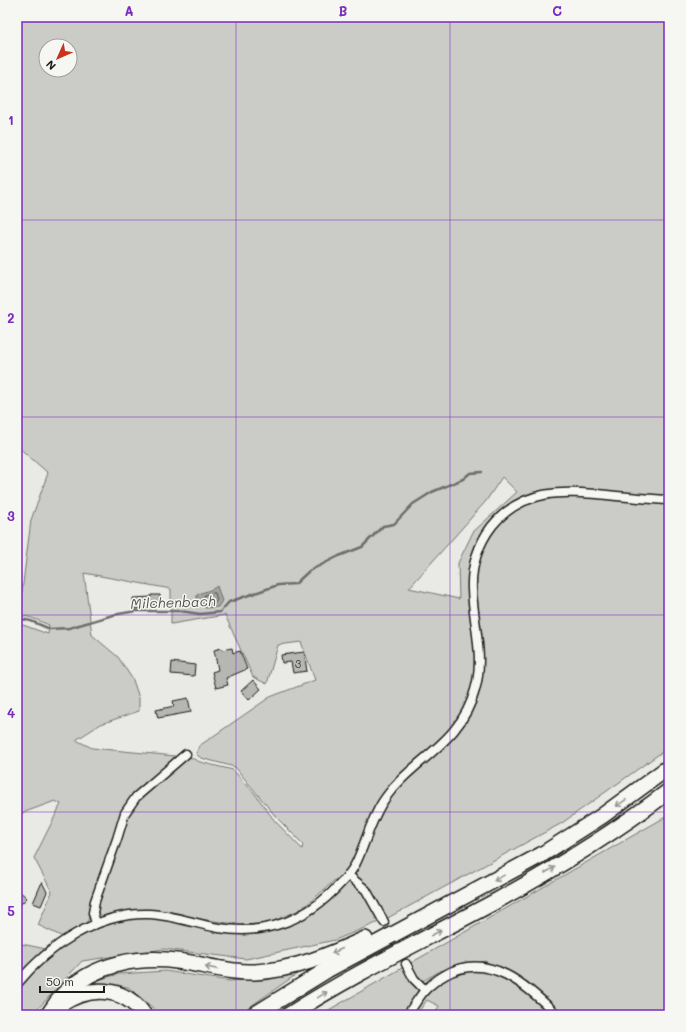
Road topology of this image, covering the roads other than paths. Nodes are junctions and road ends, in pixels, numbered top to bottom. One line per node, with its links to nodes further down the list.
1 (669, 500): 5 (street)
2 (186, 754): 7 (street)
3 (669, 768): 8 (highway, one-way to 8)
4 (669, 791): 15 (highway, one-way to 4)
5 (348, 875): 6 (street); 7 (street)
6 (384, 922)
7 (96, 923): 10 (street)
8 (412, 924): 12 (highway, one-way to 12); 14 (highway)
9 (406, 964): 11 (street)
10 (17, 984)
11 (425, 990): 16 (street); 17 (street)
12 (49, 1014): 13 (highway)
13 (144, 1015)
14 (254, 1015)
15 (289, 1015)
16 (408, 1015)
17 (557, 1015)

